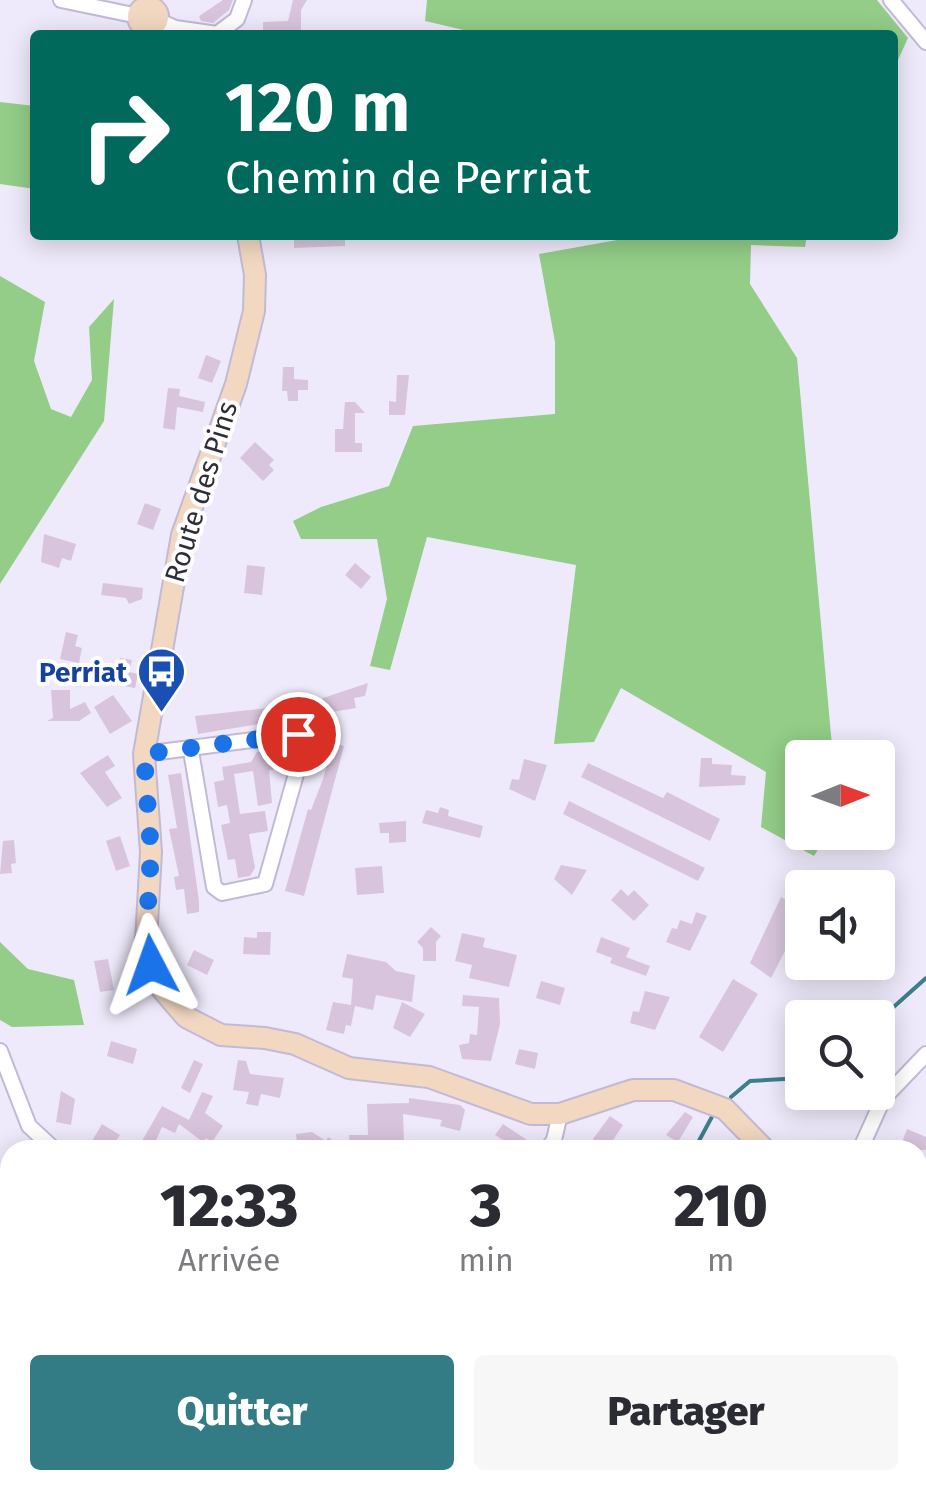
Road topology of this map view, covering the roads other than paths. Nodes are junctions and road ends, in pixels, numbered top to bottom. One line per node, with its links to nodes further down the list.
1 (62, 0): 4 (street)
2 (244, 0): 6 (street)
3 (890, 0): 7 (street)
4 (148, 18): 5 (street)
5 (189, 30)
6 (223, 30)
7 (926, 42)
8 (249, 240): 10 (street, Route des Pins)
9 (190, 751): 9 (street); 10 (street)
10 (144, 754): 13 (street, Route des Pins)
11 (0, 1050): 14 (street)
12 (926, 1054): 17 (street)
13 (560, 1114): 15 (street); 16 (street, Route des Pins)
14 (44, 1140)
15 (554, 1140)
16 (755, 1140)
17 (865, 1140)

